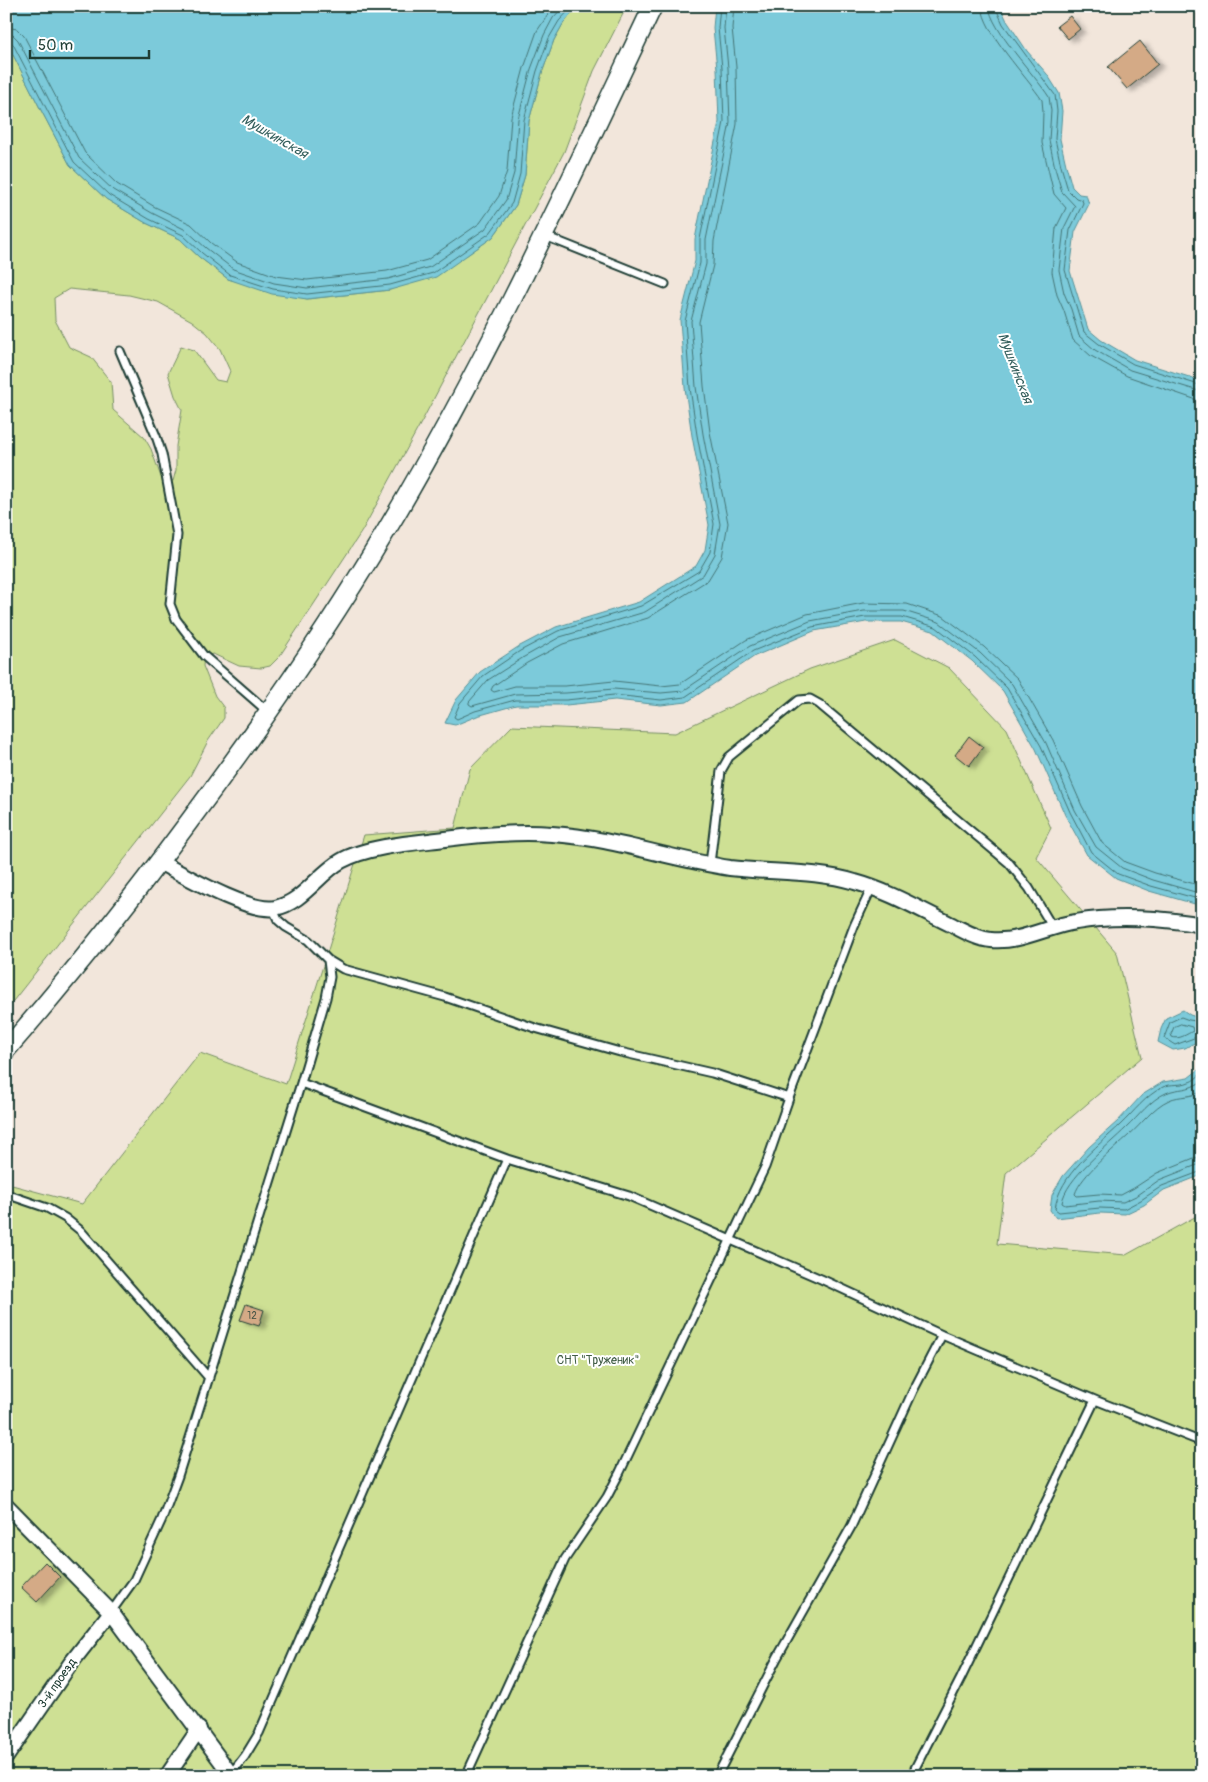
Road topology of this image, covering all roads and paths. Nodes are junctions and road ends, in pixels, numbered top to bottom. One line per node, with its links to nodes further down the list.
1 (653, 6): 2 (street)
2 (544, 236): 3 (lane); 5 (street)
3 (665, 284)
4 (120, 351): 5 (lane)
5 (269, 713): 6 (street)
6 (159, 862): 9 (street); 13 (street)
7 (710, 864): 8 (street); 9 (street); 11 (lane)
8 (872, 887): 11 (street); 15 (lane)
9 (273, 909): 12 (lane)
10 (1202, 925): 11 (street)
11 (1053, 928)
12 (328, 960): 14 (lane); 15 (lane)
13 (6, 1050)
14 (301, 1083): 16 (lane); 20 (lane)
15 (789, 1098): 18 (lane)
16 (507, 1159): 18 (lane); 27 (lane)
17 (6, 1194): 20 (lane)
18 (730, 1239): 19 (lane); 29 (lane)
19 (942, 1335): 21 (lane); 30 (lane)
20 (209, 1378): 24 (lane)
21 (1095, 1400): 22 (lane); 31 (lane)
22 (1202, 1442)
23 (8, 1511): 24 (street)
24 (111, 1612): 25 (street); 26 (street, 3-й проезд)
25 (199, 1729): 27 (street); 28 (street)
26 (6, 1757)
27 (232, 1775)
28 (167, 1776)
29 (466, 1776)
30 (716, 1776)
31 (911, 1776)

